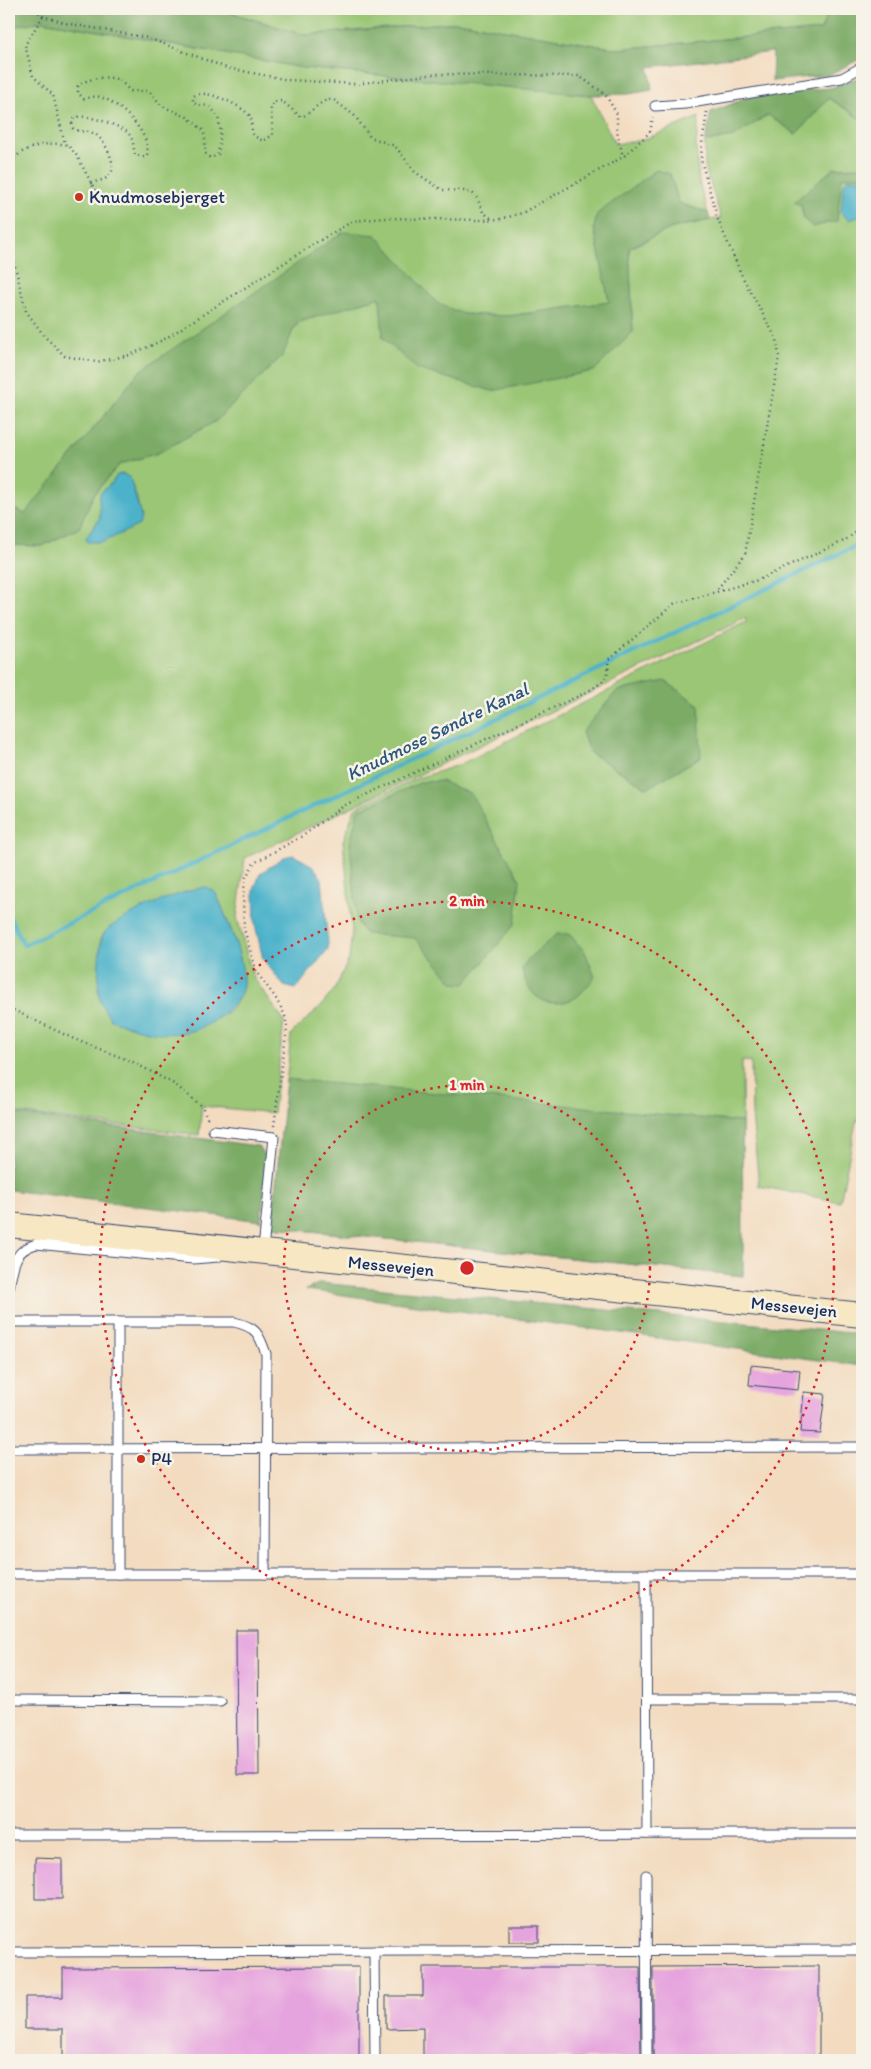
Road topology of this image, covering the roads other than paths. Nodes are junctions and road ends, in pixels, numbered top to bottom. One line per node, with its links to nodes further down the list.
1 (862, 67): 2 (lane)
2 (655, 106)
3 (213, 1130): 5 (lane)
4 (9, 1225): 5 (main road, Messevejen)
5 (263, 1253): 6 (lane); 7 (main road, Messevejen)
6 (9, 1288)
7 (862, 1315)
8 (9, 1322): 9 (lane)
9 (118, 1322): 11 (lane); 12 (lane)
10 (862, 1447): 12 (lane)
11 (118, 1448): 12 (lane); 13 (lane); 15 (lane)
12 (266, 1448): 16 (lane)
13 (9, 1449)
14 (9, 1574): 15 (lane)
15 (118, 1574): 16 (lane)
16 (265, 1574): 17 (lane)
17 (646, 1574): 18 (lane); 19 (lane)
18 (862, 1574)
19 (647, 1699): 20 (lane); 23 (lane)
20 (862, 1699)
21 (9, 1700): 22 (lane)
22 (220, 1701)
23 (647, 1834): 24 (lane); 25 (lane)
24 (862, 1834)
25 (9, 1835)
26 (646, 1875): 27 (lane)
27 (646, 1950): 28 (lane); 29 (lane); 32 (lane)
28 (862, 1950)
29 (374, 1951): 30 (lane); 31 (lane)
30 (9, 1952)
31 (375, 2060)
32 (647, 2060)

